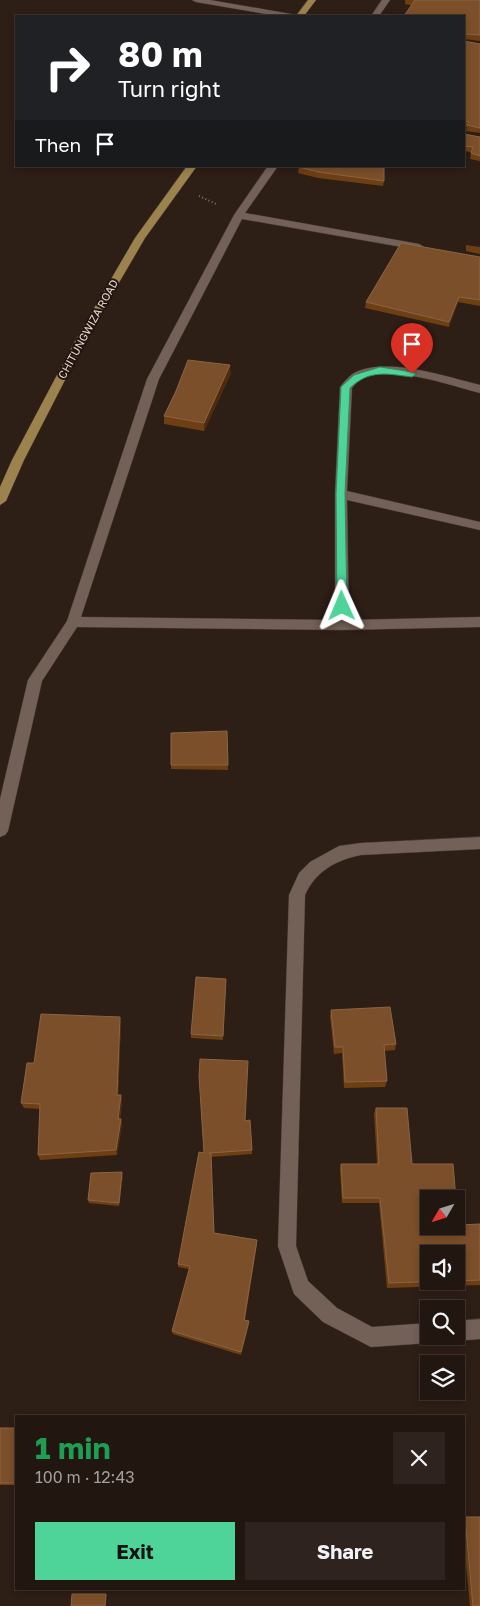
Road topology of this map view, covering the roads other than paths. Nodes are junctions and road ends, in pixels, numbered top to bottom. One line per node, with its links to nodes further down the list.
1 (196, 0): 4 (street)
2 (312, 0): 5 (main road)
3 (386, 0): 6 (street)
4 (285, 15)
5 (301, 15)
6 (376, 15)
7 (191, 167): 13 (main road, CHITUNGWIZA ROAD)
8 (272, 167): 9 (street)
9 (239, 215): 10 (street); 15 (street)
10 (432, 249)
11 (480, 389): 12 (street)
12 (341, 494): 14 (street); 17 (street)
13 (0, 501)
14 (480, 526)
15 (73, 622): 17 (street); 18 (street)
16 (480, 622): 17 (street)
17 (342, 625)
18 (0, 831)
19 (480, 843): 22 (street)
20 (480, 1329): 21 (street)
21 (465, 1330)
22 (420, 1334)

